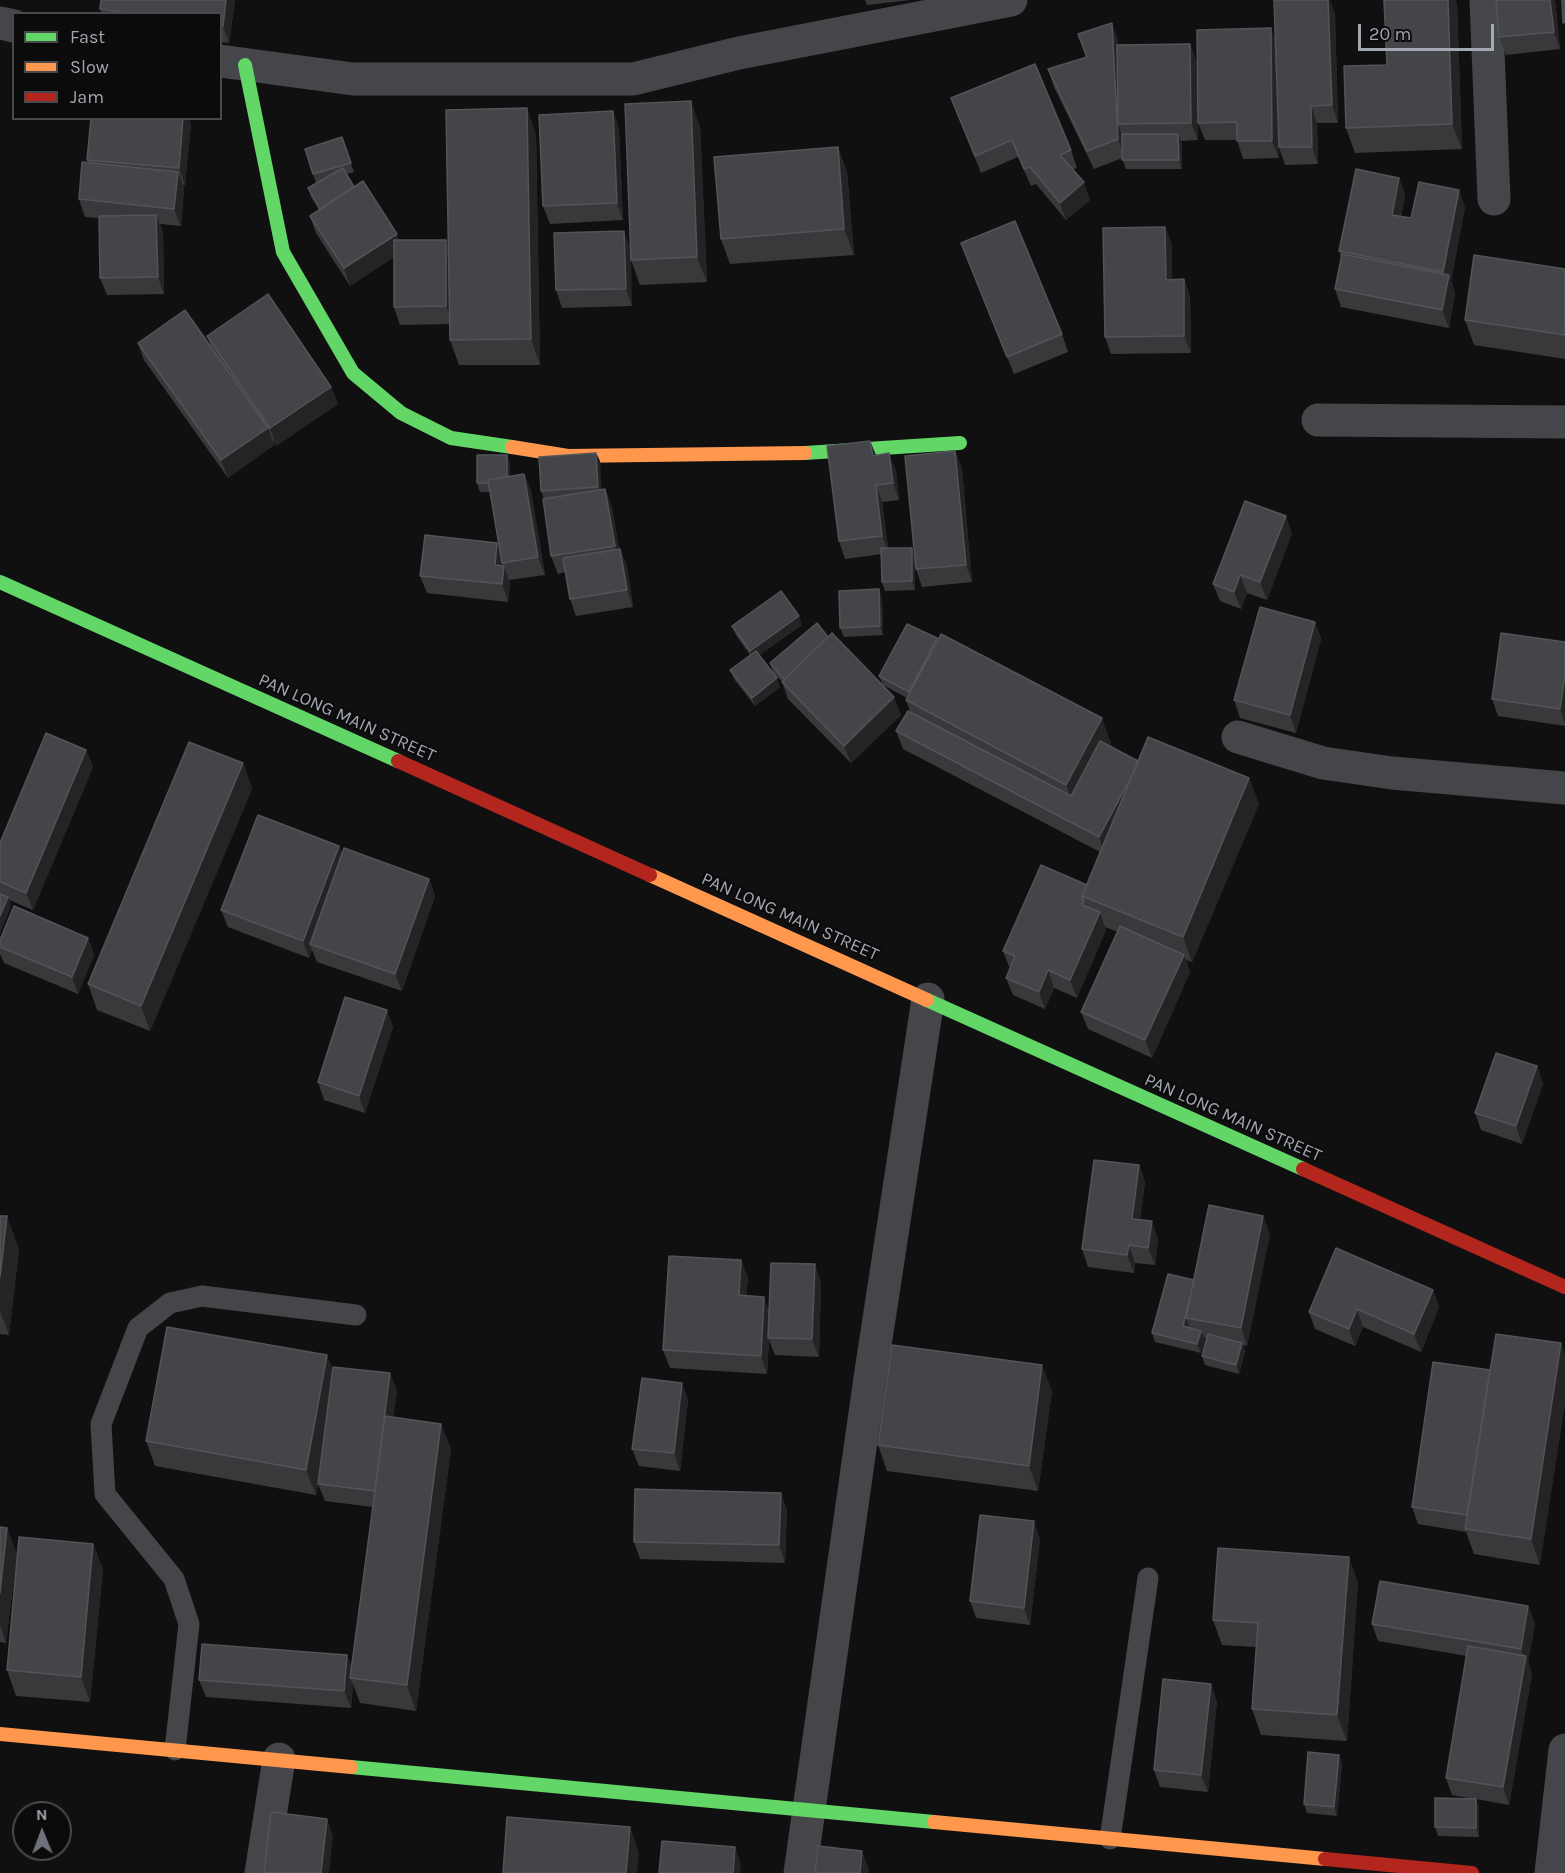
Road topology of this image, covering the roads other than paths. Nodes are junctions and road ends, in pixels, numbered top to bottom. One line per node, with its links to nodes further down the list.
1 (1007, 0): 3 (street)
2 (1486, 0): 4 (street)
3 (233, 63): 7 (street)
4 (1494, 199)
5 (1318, 420): 6 (street)
6 (1565, 422)
7 (960, 443)
8 (0, 582): 11 (street, PAN LONG MAIN STREET)
9 (1238, 737): 10 (street)
10 (1565, 788)
11 (928, 999): 12 (street, PAN LONG MAIN STREET); 19 (street)
12 (1565, 1287)
13 (356, 1315): 16 (lane)
14 (1148, 1578): 20 (lane)
15 (0, 1734): 16 (street)
16 (175, 1750): 18 (street)
17 (1565, 1750): 24 (street)
18 (279, 1759): 19 (street); 21 (street)
19 (807, 1810): 20 (street); 22 (street)
20 (1110, 1839): 23 (street)
21 (261, 1873)
22 (800, 1873)
23 (1472, 1873)
24 (1551, 1873)

